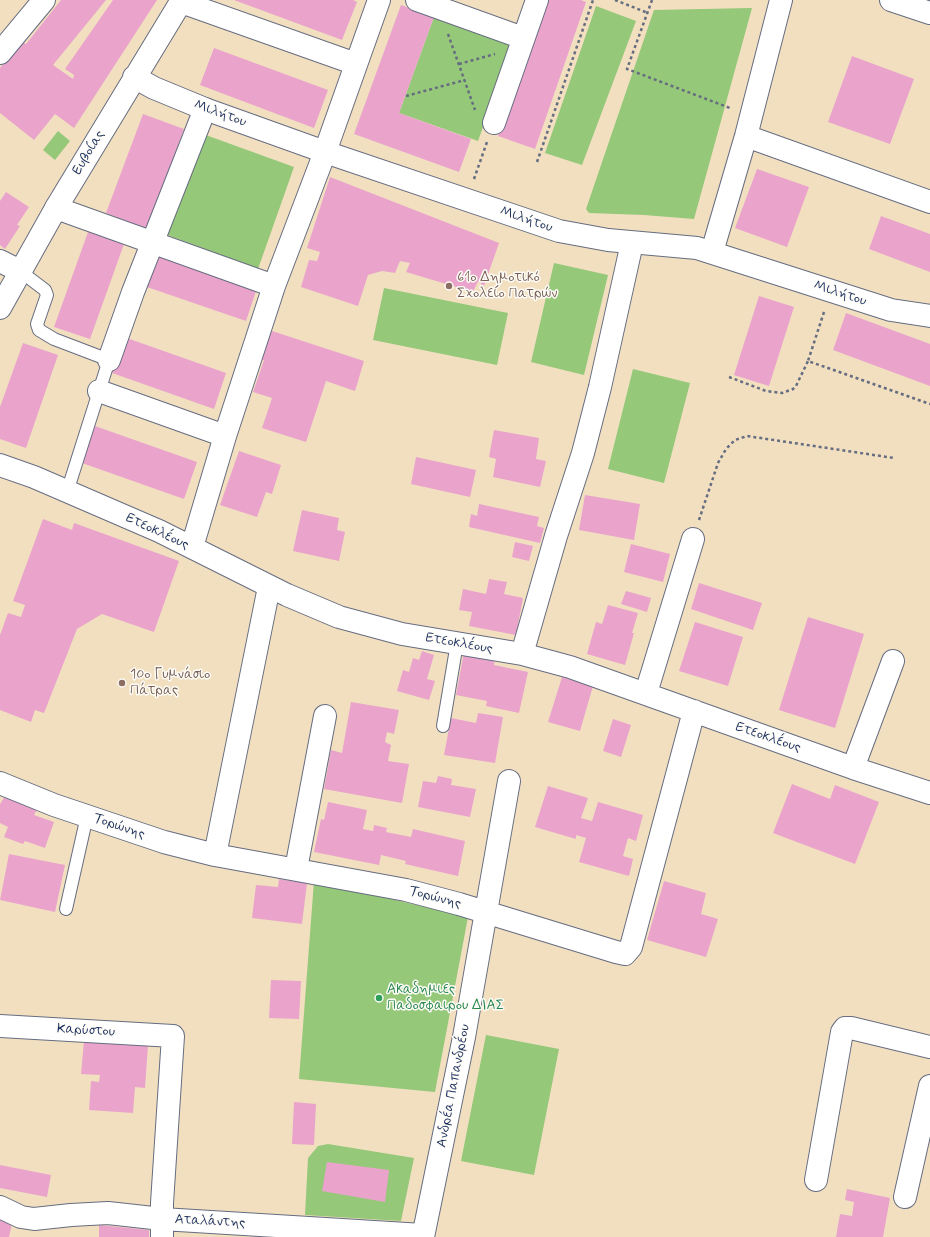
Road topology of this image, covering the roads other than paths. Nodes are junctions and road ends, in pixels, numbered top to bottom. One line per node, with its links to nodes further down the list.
1 (44, 0): 10 (street)
2 (379, 0): 11 (street)
3 (417, 0): 9 (street)
4 (537, 0): 9 (street)
5 (781, 0): 15 (street)
6 (891, 0): 8 (street)
7 (181, 1): 11 (street); 12 (street, Ευβοίας)
8 (930, 13)
9 (522, 43): 14 (street)
10 (0, 53)
11 (356, 64): 16 (street)
12 (134, 77): 13 (street, Μιλήτου); 18 (street, Ευβοίας)
13 (205, 109): 16 (street, Μιλήτου); 19 (street)
14 (485, 125)
15 (749, 126): 17 (street); 21 (street)
16 (325, 152): 20 (street, Μιλήτου); 24 (street)
17 (930, 202)
18 (56, 208): 19 (street); 23 (street, Ευβοίας)
19 (153, 242): 24 (street); 27 (street)
20 (632, 243): 21 (street, Μιλήτου); 36 (street)
21 (712, 252): 26 (street, Μιλήτου)
22 (0, 261): 23 (street)
23 (20, 271): 25 (street, Ευβοίας); 27 (lane)
24 (274, 286): 29 (street)
25 (0, 308)
26 (930, 316)
27 (110, 360): 28 (lane)
28 (99, 391): 29 (street); 31 (lane)
29 (225, 436): 33 (street)
30 (0, 465): 31 (street, Ετεοκλέους)
31 (67, 492): 33 (street, Ετεοκλέους)
32 (693, 539): 38 (street)
33 (192, 547): 34 (street, Ετεοκλέους)
34 (269, 587): 35 (street, Ετεοκλέους); 47 (street)
35 (457, 643): 36 (street, Ετεοκλέους); 41 (lane)
36 (522, 654): 38 (street, Ετεοκλέους)
37 (893, 661): 42 (street)
38 (646, 693): 39 (street, Ετεοκλέους)
39 (694, 711): 42 (street, Ετεοκλέους); 50 (street, Τορώνης)
40 (325, 716): 48 (street)
41 (442, 726)
42 (853, 768): 45 (street, Ετεοκλέους)
43 (509, 781): 50 (street, Ανδρέα Παπανδρέου)
44 (0, 783): 46 (street, Τορώνης)
45 (930, 793)
46 (87, 816): 47 (street, Τορώνης); 49 (lane)
47 (215, 855): 48 (street, Τορώνης)
48 (296, 869): 50 (street, Τορώνης)
49 (66, 909)
50 (485, 911): 58 (street, Ανδρέα Παπανδρέου)
51 (0, 1026): 57 (street, Καρύστου)
52 (930, 1047): 54 (street)
53 (930, 1086): 55 (street)
54 (816, 1180)
55 (905, 1197)
56 (0, 1207): 57 (street, Αταλάντης)
57 (162, 1228): 58 (street, Αταλάντης)
58 (423, 1236)

